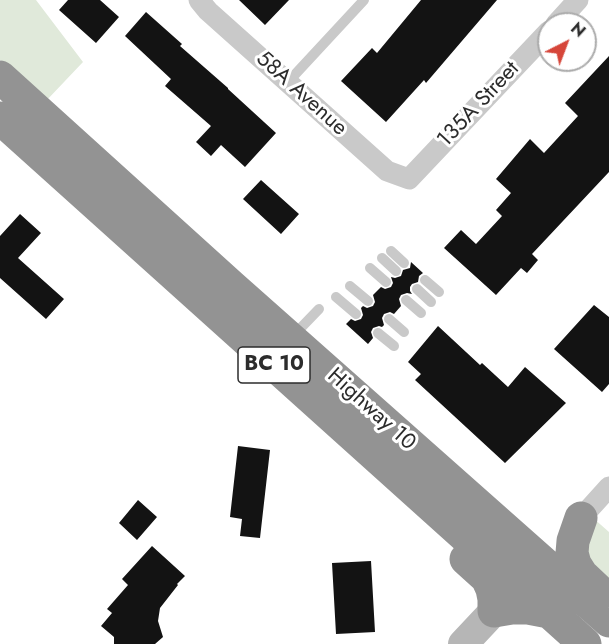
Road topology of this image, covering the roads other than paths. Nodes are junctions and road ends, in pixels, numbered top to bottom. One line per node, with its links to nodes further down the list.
1 (199, 0): 7 (street, 58A Avenue)
2 (364, 0): 7 (lane)
3 (578, 0): 4 (street)
4 (567, 12)
5 (537, 44): 9 (street, 135A Street)
6 (0, 77): 29 (highway, Highway 10 / BC 10)
7 (288, 82): 9 (street, 58A Avenue)
8 (0, 118): 29 (highway, Highway 10 / BC 10)
9 (410, 179)
10 (386, 255): 11 (lane)
11 (400, 267)
12 (370, 268): 14 (lane)
13 (425, 280): 17 (lane)
14 (386, 282)
15 (350, 286): 20 (lane)
16 (417, 289): 21 (lane)
17 (439, 292)
18 (336, 297): 24 (lane)
19 (406, 300): 23 (lane)
20 (368, 301)
21 (431, 302)
22 (319, 309): 29 (lane)
23 (421, 313)
24 (356, 314)
25 (389, 319): 26 (lane)
26 (404, 332)
27 (378, 333): 28 (lane)
28 (394, 346)
29 (281, 350): 32 (highway, Highway 10 / BC 10); 34 (highway); 35 (highway, Highway 10 / BC 10)
30 (609, 487): 31 (street)
31 (581, 518): 32 (highway); 33 (highway)
32 (505, 530): 36 (highway, Highway 10 / BC 10)
33 (609, 600)
34 (494, 611): 35 (highway); 37 (street)
35 (549, 612): 38 (highway, Highway 10 / BC 10)
36 (609, 621)
37 (463, 644)
38 (585, 644)

